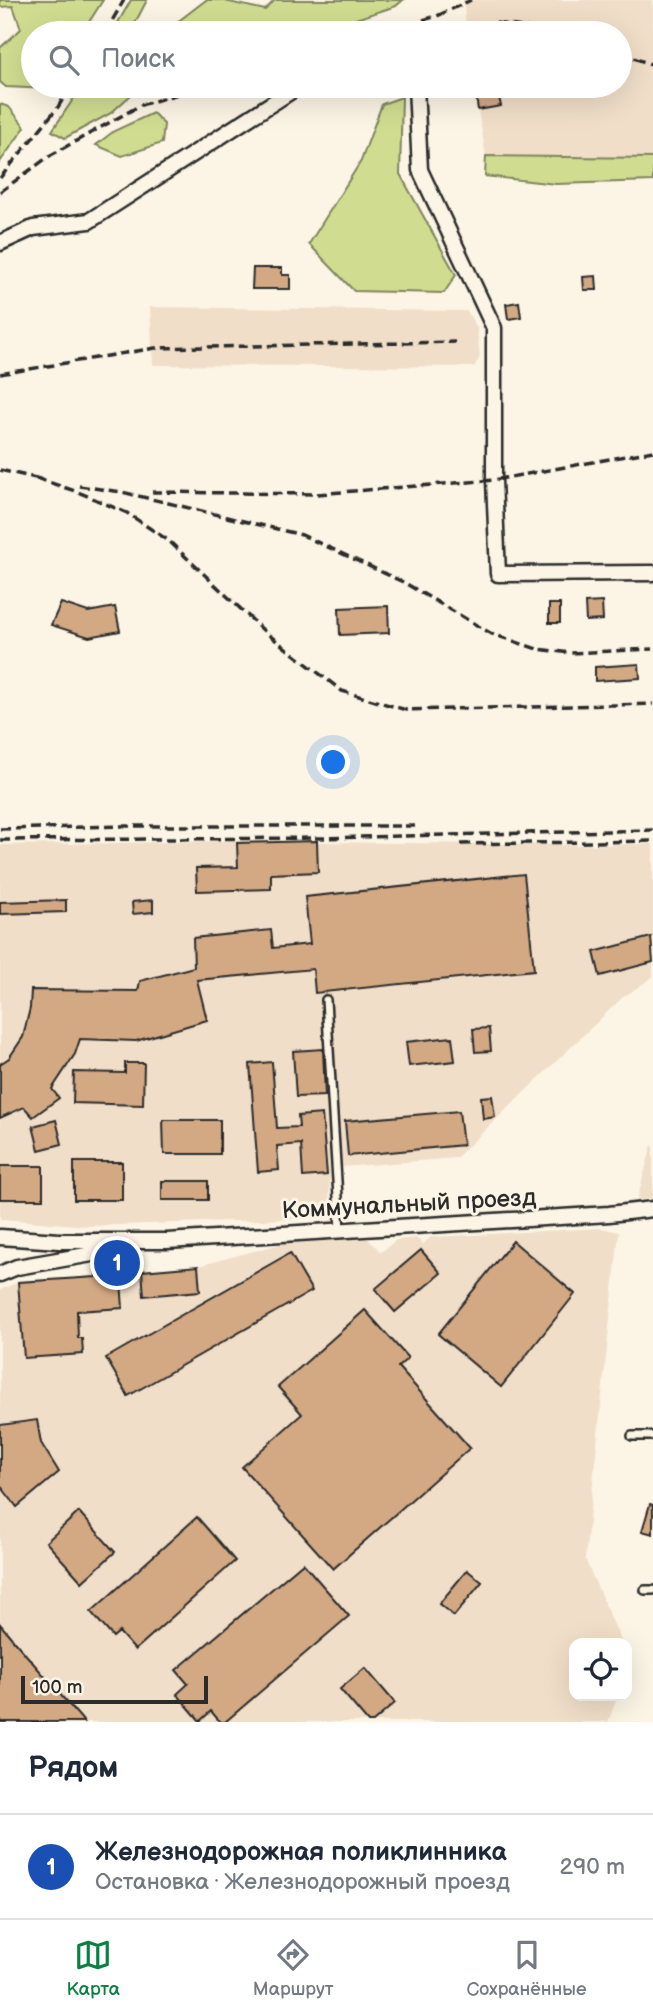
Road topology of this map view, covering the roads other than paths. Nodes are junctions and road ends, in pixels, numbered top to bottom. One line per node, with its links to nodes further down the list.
1 (280, 98): 3 (street)
2 (417, 98): 4 (street)
3 (0, 243)
4 (653, 573)
5 (326, 1000): 7 (lane)
6 (653, 1209): 7 (street, Коммунальный проезд)
7 (340, 1230): 9 (street, Коммунальный проезд)
8 (0, 1237): 9 (street)
9 (167, 1241): 10 (street)
10 (0, 1274)
11 (632, 1436): 12 (lane)
12 (653, 1436)

